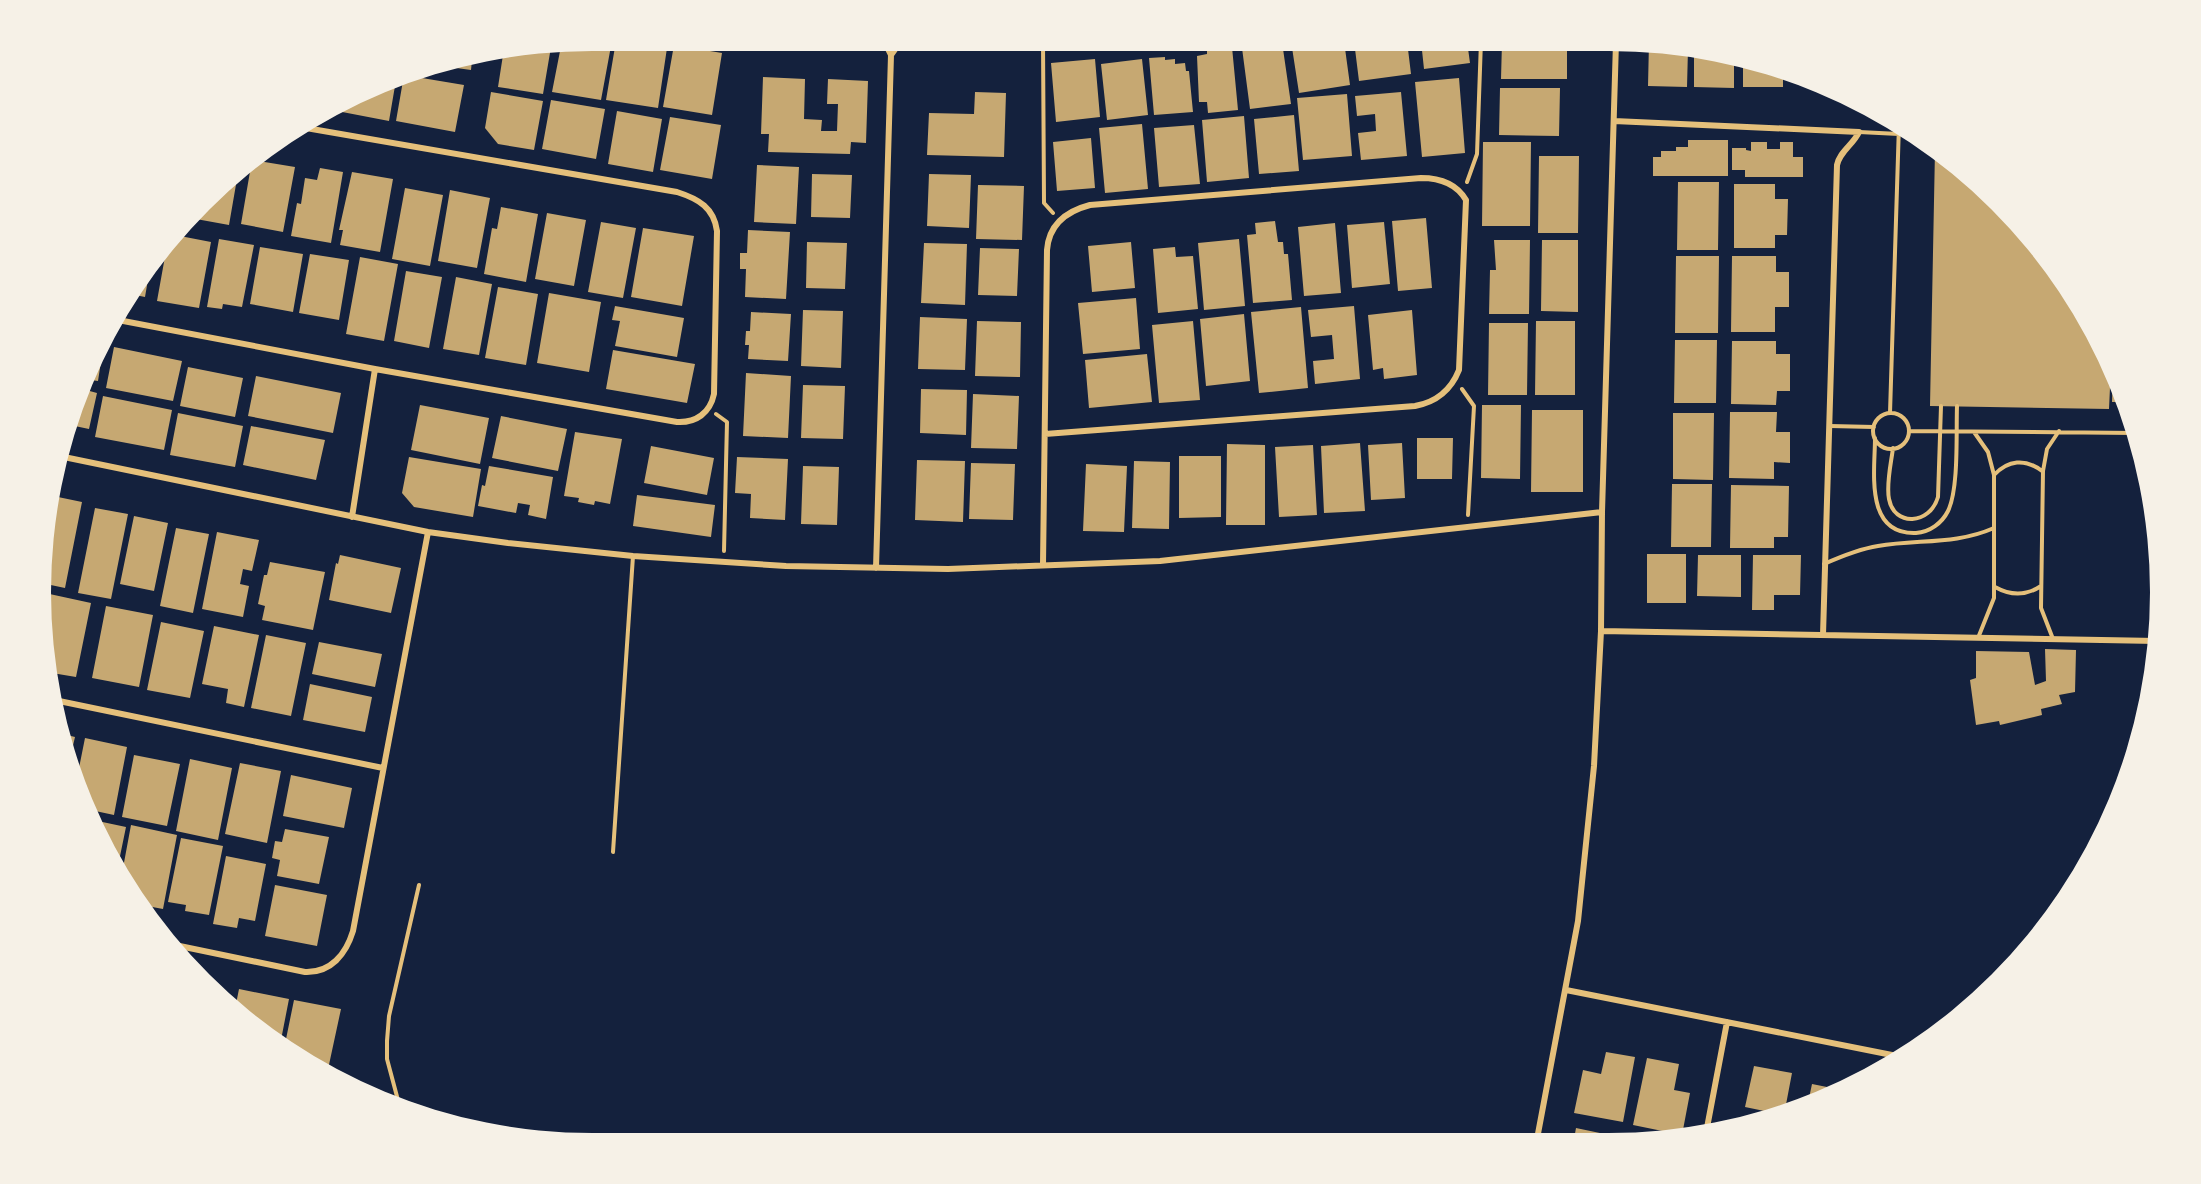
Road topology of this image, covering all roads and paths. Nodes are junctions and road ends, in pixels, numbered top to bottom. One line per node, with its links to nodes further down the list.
1 (889, 51): 6 (street)
2 (894, 51): 6 (street)
3 (1043, 51): 13 (path)
4 (1481, 51): 12 (path)
5 (1616, 51): 7 (street)
6 (891, 55): 42 (street)
7 (1614, 121): 9 (street); 33 (street)
8 (312, 129): 19 (street)
9 (1860, 132): 10 (lane); 21 (street)
10 (1897, 134)
11 (1899, 135): 20 (lane)
12 (1462, 194): 13 (street); 16 (street)
13 (1059, 221): 27 (street)
14 (124, 321): 15 (street)
15 (375, 369): 19 (street); 34 (street)
16 (1455, 379): 27 (street); 35 (path)
17 (1941, 406): 29 (lane)
18 (1957, 406): 28 (lane)
19 (709, 408): 39 (path)
20 (1890, 413): 22 (lane); 23 (lane)
21 (1827, 426): 22 (lane); 40 (street)
22 (1874, 427): 28 (lane)
23 (1909, 431): 25 (lane); 29 (lane)
24 (2059, 431): 25 (lane); 26 (lane); 31 (lane)
25 (1974, 432): 32 (lane)
26 (2126, 433)
27 (1045, 434): 41 (street)
28 (1875, 438): 29 (lane)
29 (1893, 448)
30 (68, 458): 34 (street)
31 (2043, 471): 32 (lane); 43 (lane)
32 (1994, 475): 36 (lane)
33 (1602, 512): 35 (street); 45 (street)
34 (352, 517): 37 (street)
35 (1467, 528): 41 (street)
36 (1994, 528): 40 (lane); 44 (lane)
37 (428, 532): 38 (street); 51 (street)
38 (633, 556): 39 (street); 52 (lane)
39 (724, 563): 42 (street)
40 (1824, 564): 46 (street)
41 (1043, 565): 42 (street)
42 (876, 568)
43 (2041, 586): 44 (lane); 48 (lane)
44 (1995, 587): 47 (lane)
45 (1601, 631): 46 (street); 55 (street)
46 (1822, 635): 47 (street)
47 (1978, 638): 48 (street)
48 (2053, 639): 49 (street)
49 (2147, 642)
50 (62, 702): 51 (street)
51 (383, 768): 54 (street)
52 (613, 852)
53 (419, 885): 58 (lane)
54 (183, 947)
55 (1566, 990): 56 (street); 60 (street)
56 (1726, 1022): 57 (street); 59 (street)
57 (1890, 1055)
58 (397, 1096)
59 (1708, 1124)
60 (1538, 1133)

